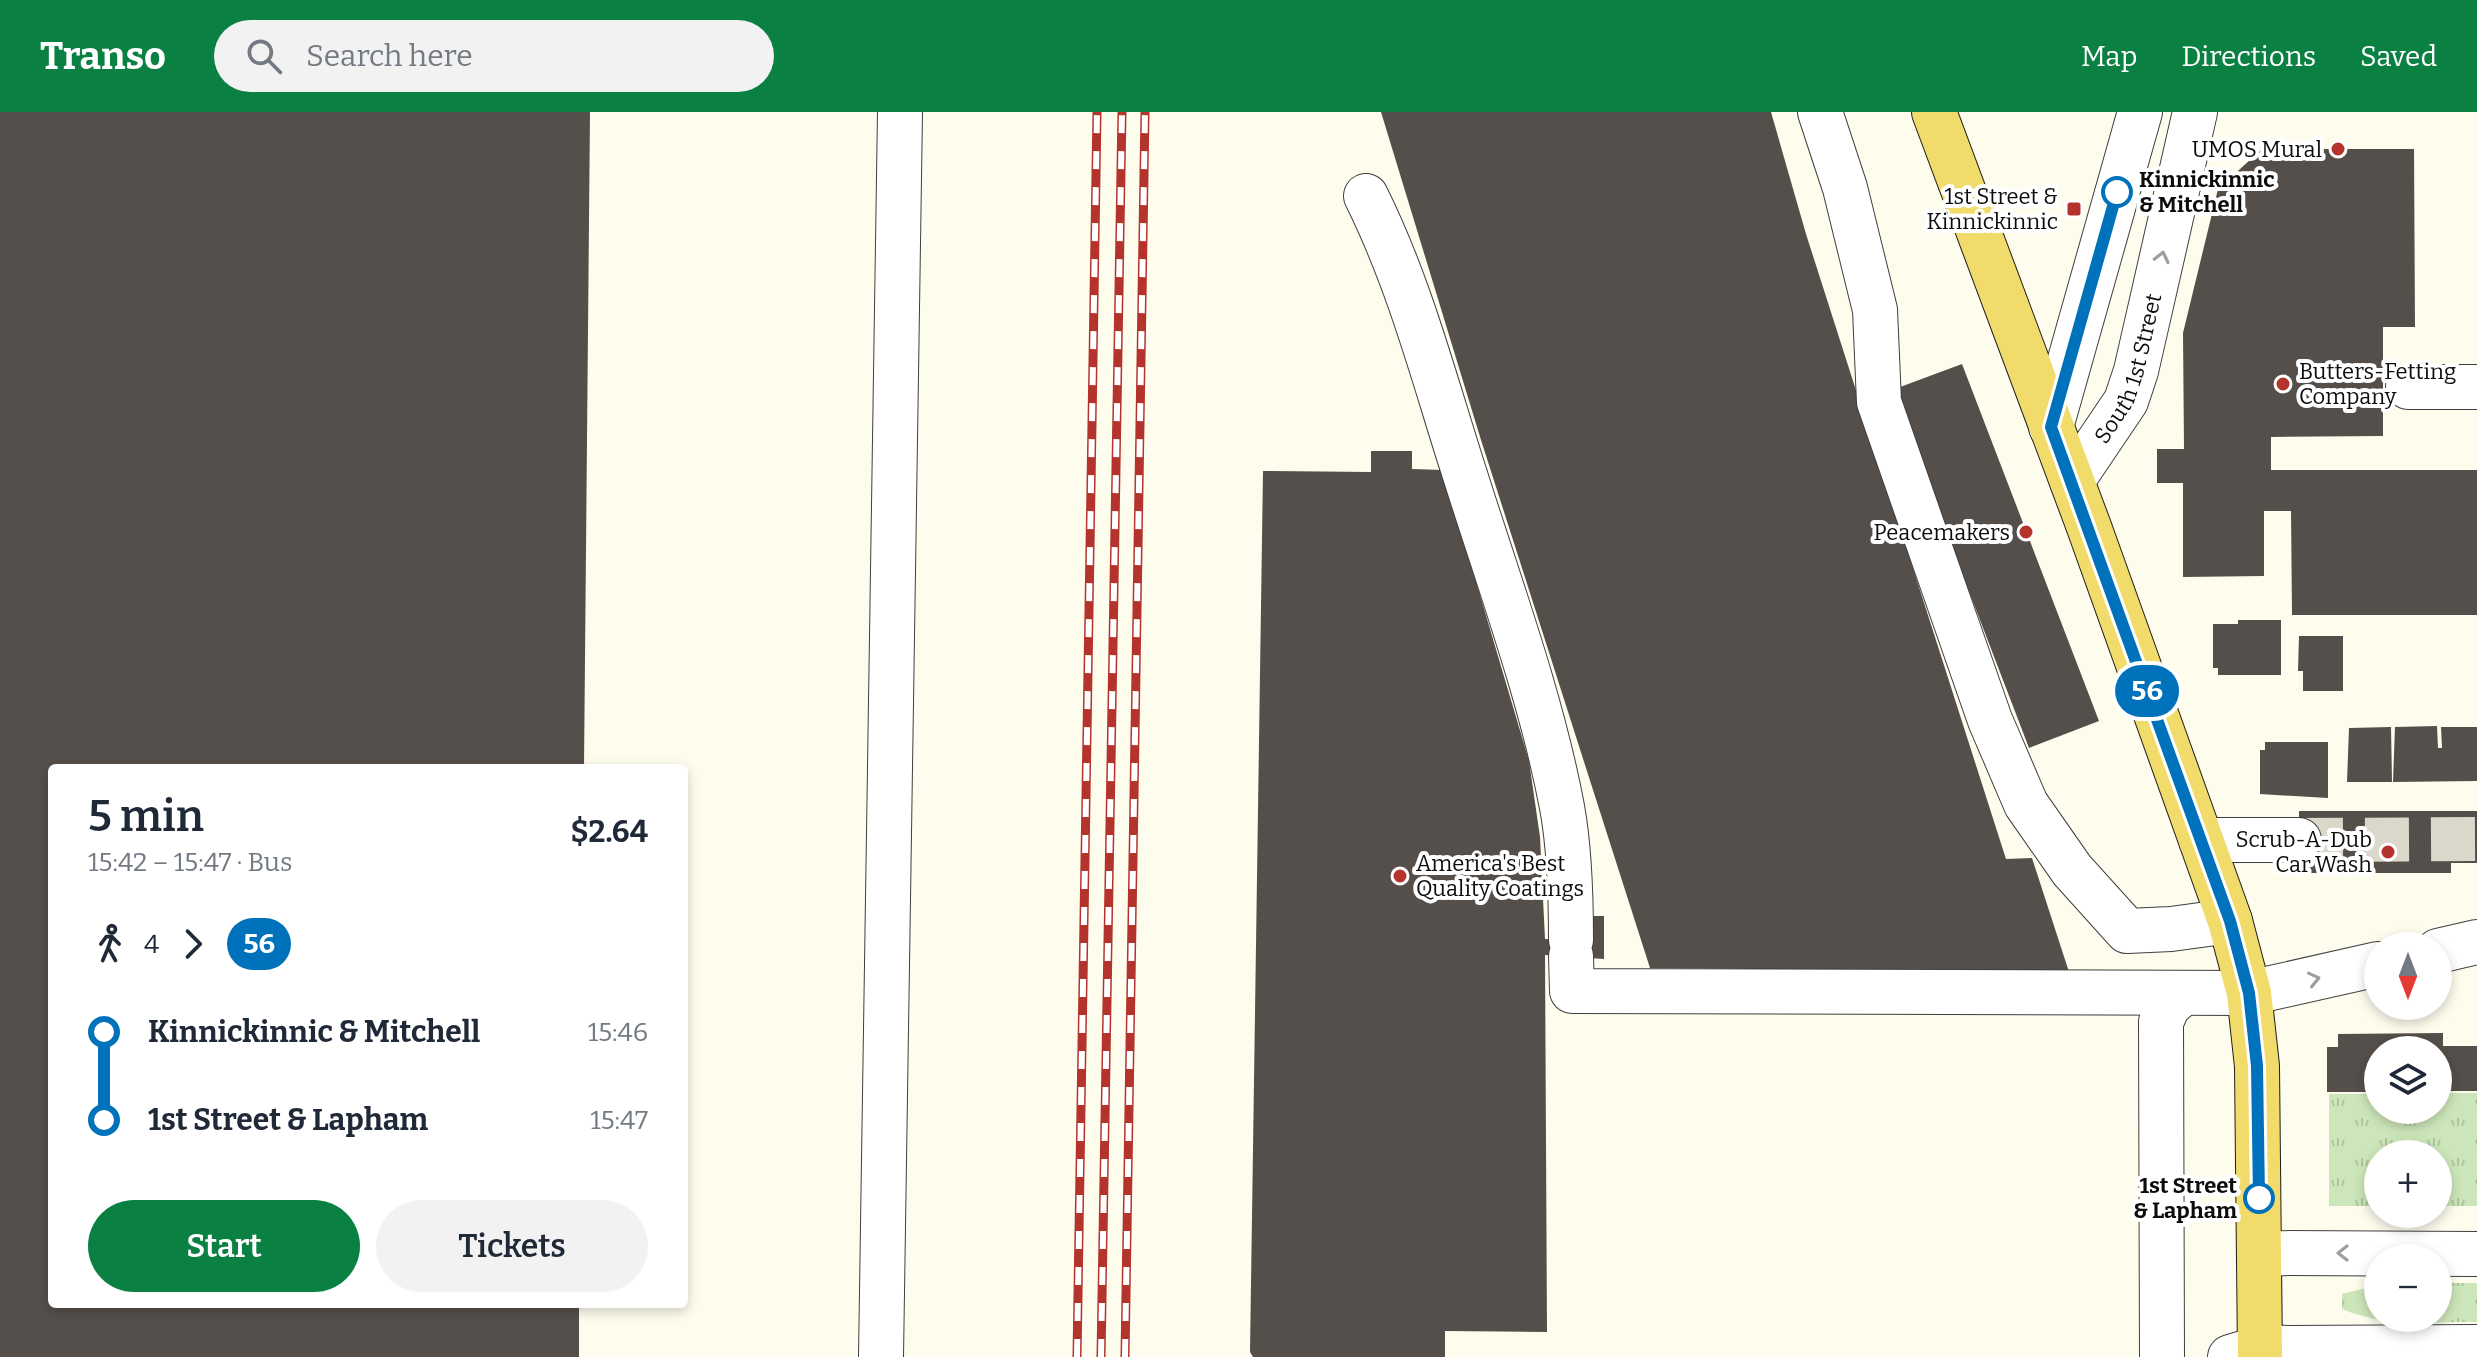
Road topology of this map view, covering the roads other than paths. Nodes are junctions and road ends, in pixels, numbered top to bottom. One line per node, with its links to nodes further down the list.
1 (900, 112): 23 (street)
2 (1820, 112): 13 (street)
3 (1934, 112): 9 (main road)
4 (2140, 112): 9 (street)
5 (2195, 112): 10 (street, South 1st Street, one-way to 5)
6 (1366, 196): 17 (street)
7 (2408, 387): 8 (street)
8 (2477, 387)
9 (2051, 427): 10 (main road)
10 (2072, 481): 11 (main road)
11 (2201, 840): 12 (street); 13 (main road)
12 (2299, 840)
13 (2230, 921): 18 (main road)
14 (2477, 942): 15 (street)
15 (2452, 948)
16 (2364, 967): 18 (street, one-way to 16)
17 (2183, 993): 18 (street); 24 (street)
18 (2249, 993): 19 (main road)
19 (2259, 1253): 20 (street, one-way to 19); 22 (main road)
20 (2477, 1254)
21 (2477, 1347): 22 (street)
22 (2250, 1354)
23 (881, 1357)
24 (2162, 1357)

